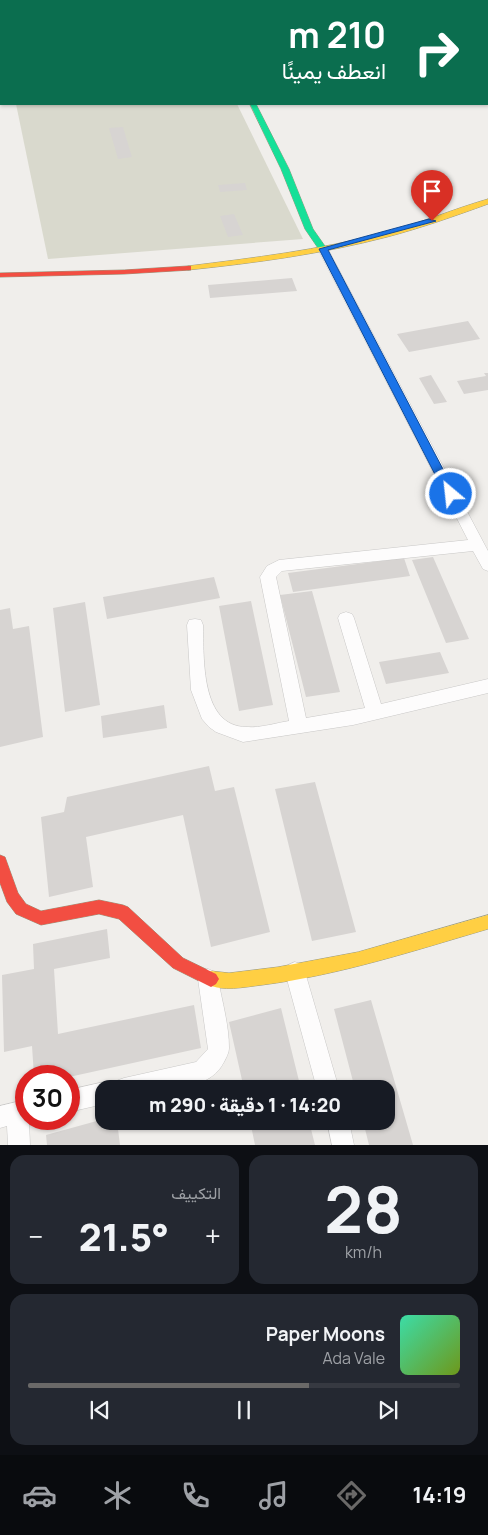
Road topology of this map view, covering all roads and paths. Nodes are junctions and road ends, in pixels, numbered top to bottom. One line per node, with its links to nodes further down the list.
1 (253, 105): 4 (main road)
2 (488, 192): 4 (main road)
3 (488, 201): 4 (main road)
4 (320, 244): 5 (main road); 6 (main road); 7 (street)
5 (0, 264)
6 (0, 274)
7 (478, 545): 8 (street); 13 (street)
8 (488, 565)
9 (346, 618): 12 (street)
10 (195, 625): 13 (street)
11 (488, 686): 12 (street)
12 (376, 712): 13 (street)
13 (299, 727)
14 (0, 862): 17 (main road)
15 (488, 922): 16 (main road)
16 (295, 972): 17 (main road); 19 (street)
17 (208, 979): 18 (street)
18 (165, 1080)
19 (325, 1080)
20 (95, 1095): 21 (street)
21 (80, 1098)
22 (14, 1113): 24 (street)
23 (340, 1130): 25 (street)
24 (19, 1145)
25 (343, 1145)

